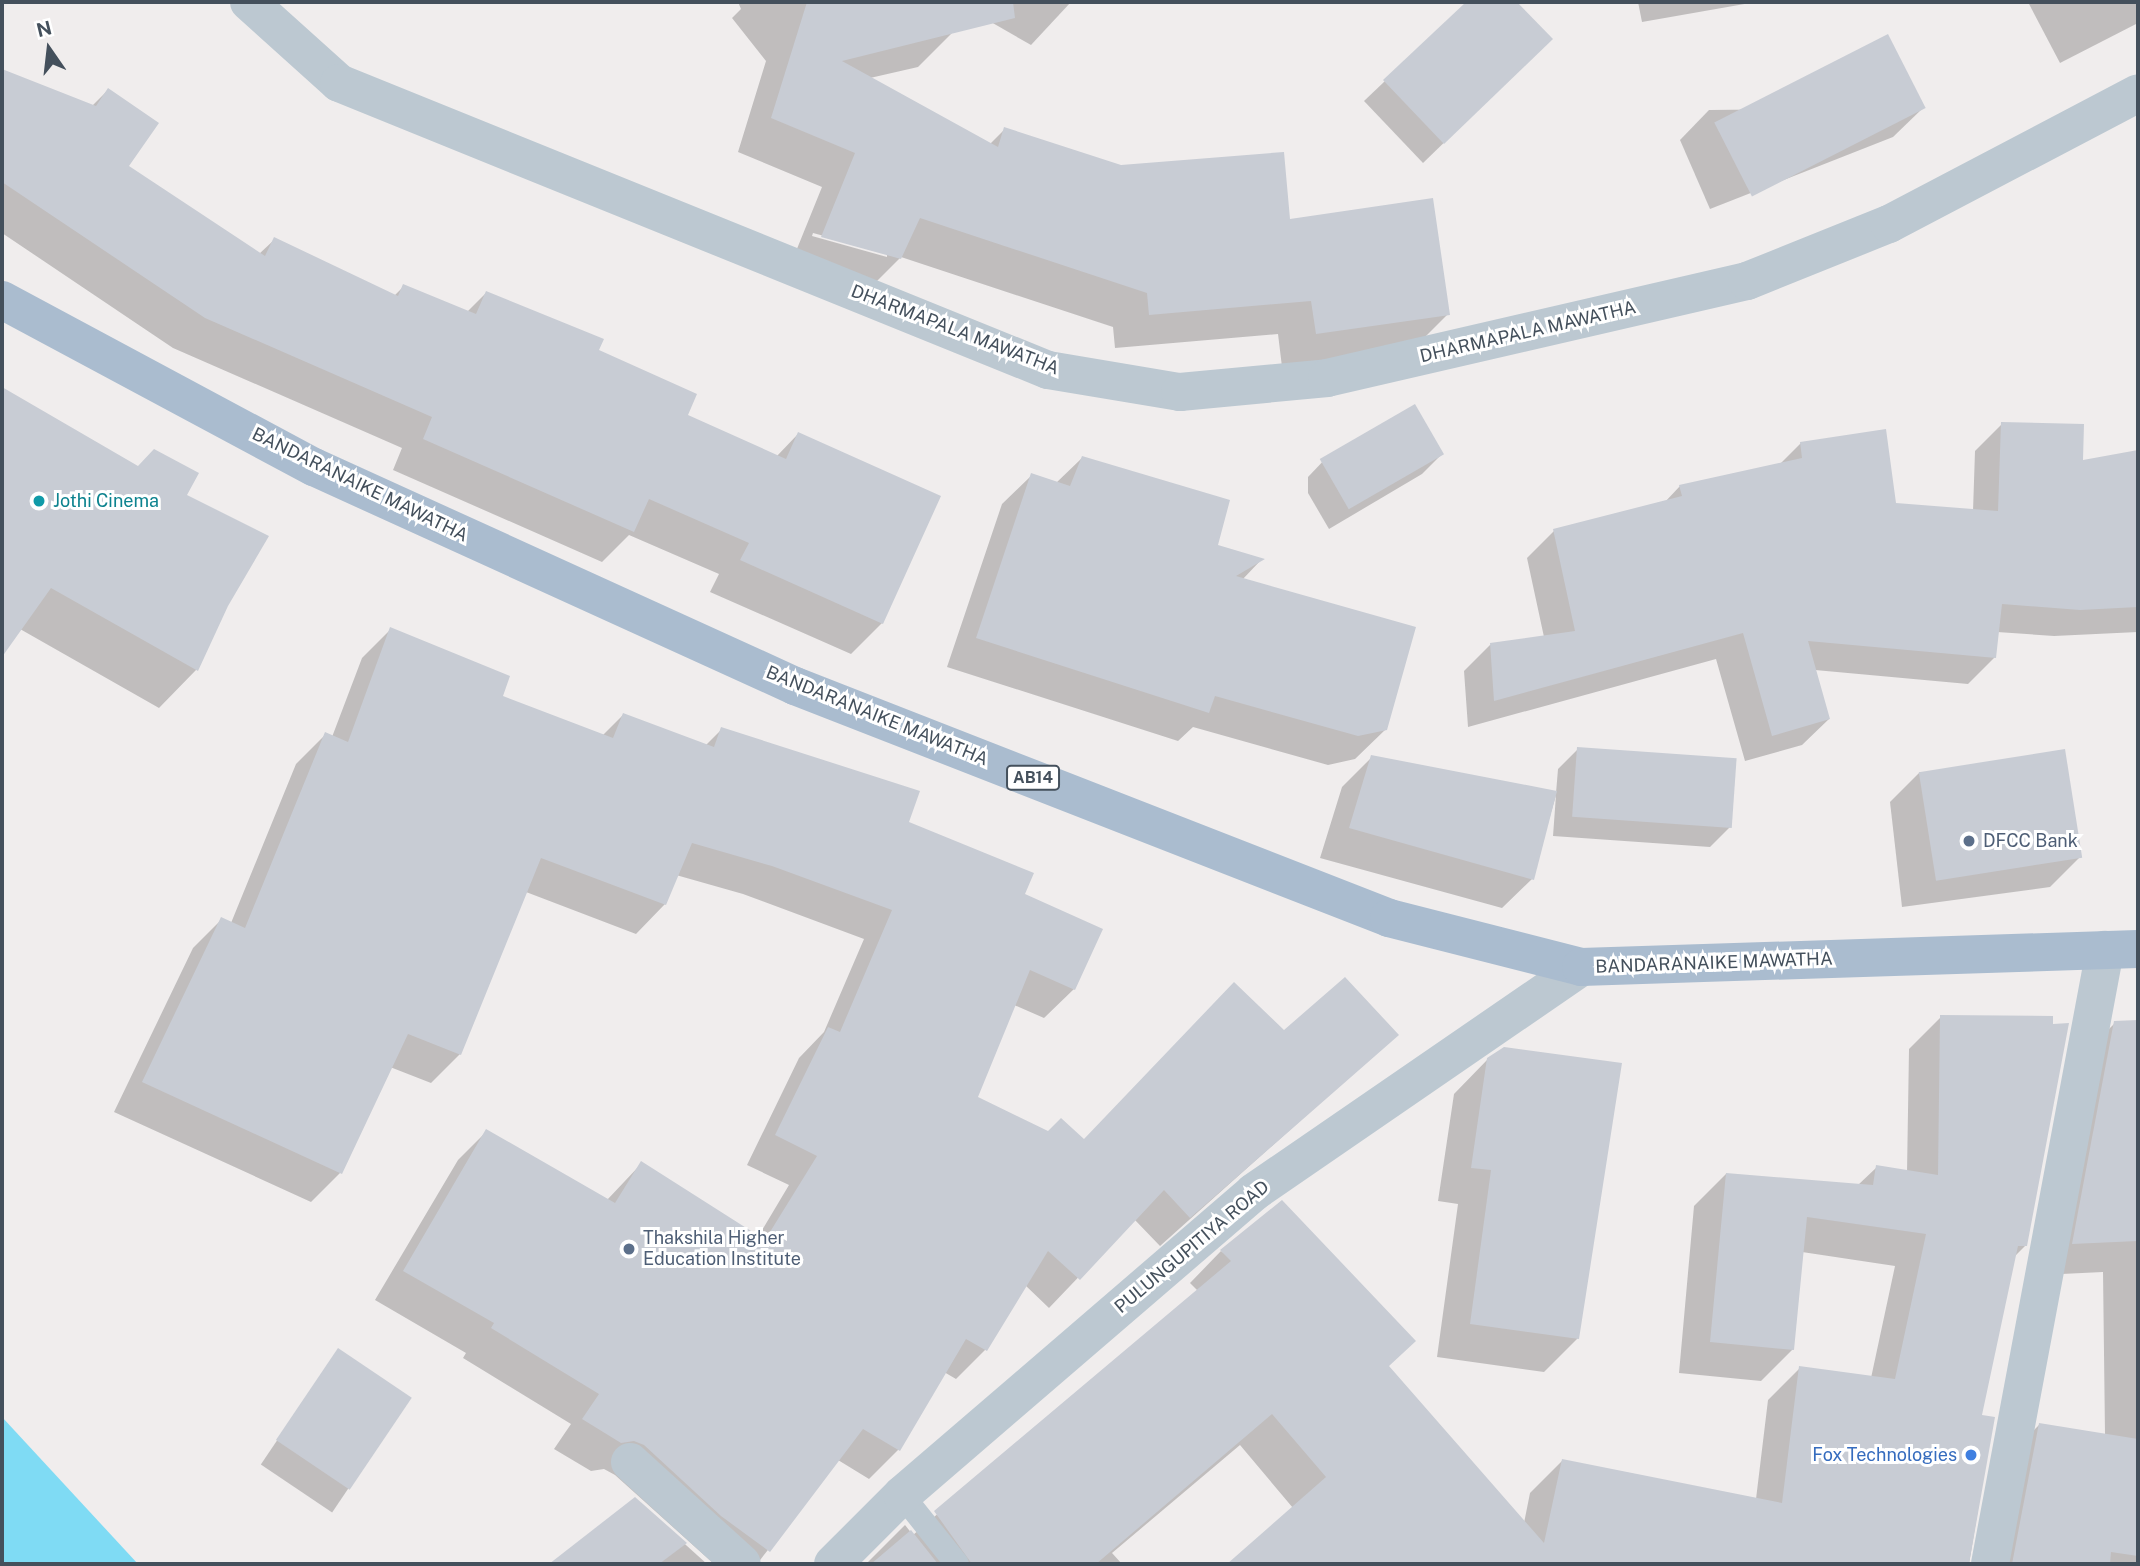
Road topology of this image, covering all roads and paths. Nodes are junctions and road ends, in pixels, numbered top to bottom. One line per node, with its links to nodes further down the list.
1 (248, 2): 2 (street, DHARMAPALA MAWATHA)
2 (2138, 93)
3 (2, 300): 5 (main road, BANDARANAIKE MAWATHA / AB14)
4 (2122, 950): 5 (main road, BANDARANAIKE MAWATHA / AB14); 11 (street)
5 (1581, 967): 7 (street, PULUNGUPITIYA ROAD)
6 (630, 1462): 8 (street)
7 (902, 1495): 9 (street, PULUNGUPITIYA ROAD); 10 (lane)
8 (742, 1564)
9 (833, 1564)
10 (957, 1564)
11 (1990, 1564)

